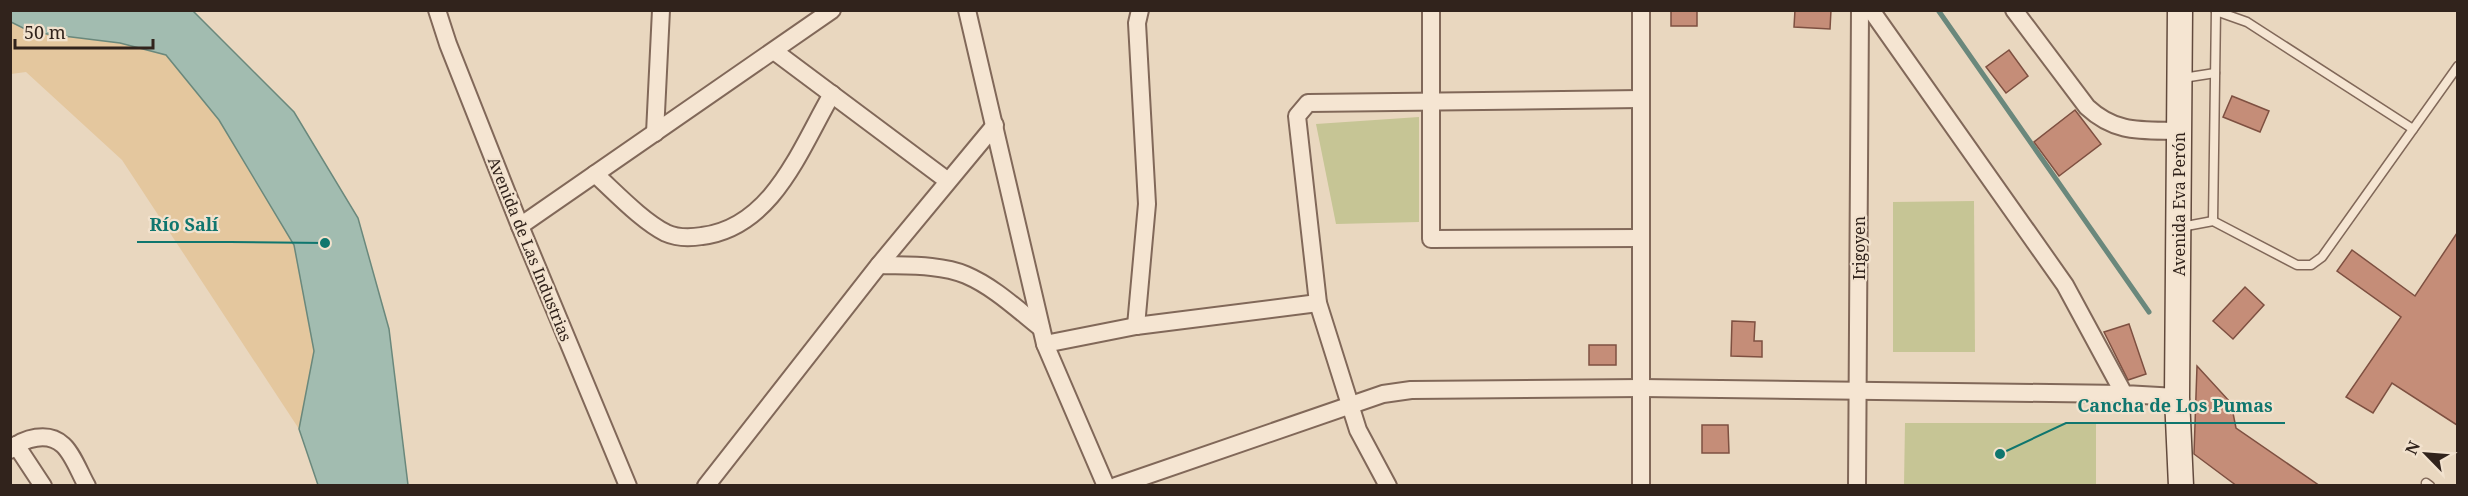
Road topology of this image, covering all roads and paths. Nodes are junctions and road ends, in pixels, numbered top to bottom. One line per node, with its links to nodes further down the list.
1 (437, 10): 27 (street, Avenida de Las Industrias)
2 (661, 10): 23 (street)
3 (831, 10): 13 (street)
4 (967, 10): 20 (street)
5 (1140, 10): 32 (street)
6 (1431, 10): 19 (street)
7 (1641, 10): 18 (street)
8 (1860, 10): 35 (street, Irigoyen)
9 (1871, 10): 36 (street)
10 (2014, 10): 22 (street)
11 (2180, 10): 16 (main road, Avenida Eva Perón)
12 (2216, 11): 15 (lane); 21 (lane)
13 (774, 51): 17 (street); 23 (street)
14 (2457, 66): 21 (lane)
15 (2215, 73): 16 (lane); 26 (lane)
16 (2180, 79): 22 (main road, Avenida Eva Perón)
17 (831, 94): 24 (street); 25 (street)
18 (1641, 99): 19 (street); 29 (street)
19 (1431, 102): 29 (street); 31 (street)
20 (995, 125): 25 (street); 33 (street)
21 (2413, 129): 26 (lane)
22 (2179, 131): 28 (main road, Avenida Eva Perón)
23 (655, 133): 24 (street)
24 (595, 174): 27 (street)
25 (948, 181): 30 (street)
26 (2213, 221): 28 (lane)
27 (520, 226): 42 (street, Avenida de Las Industrias)
28 (2180, 227): 37 (main road, Avenida Eva Perón)
29 (1640, 237): 34 (street)
30 (879, 265): 33 (street); 43 (street)
31 (1318, 303): 32 (street); 38 (street)
32 (1136, 326): 33 (street)
33 (1043, 336): 44 (street)
34 (1642, 388): 35 (street); 38 (street); 47 (street)
35 (1858, 390): 36 (street); 48 (street, Irigoyen)
36 (2124, 394): 37 (street)
37 (2177, 397): 49 (main road, Avenida Eva Perón)
38 (1349, 406): 45 (street); 46 (street)
39 (13, 447): 40 (street); 41 (street)
40 (43, 486)
41 (87, 486)
42 (628, 486)
43 (706, 486)
44 (1106, 486)
45 (1116, 486)
46 (1388, 486)
47 (1641, 486)
48 (1857, 486)
49 (2181, 486)

